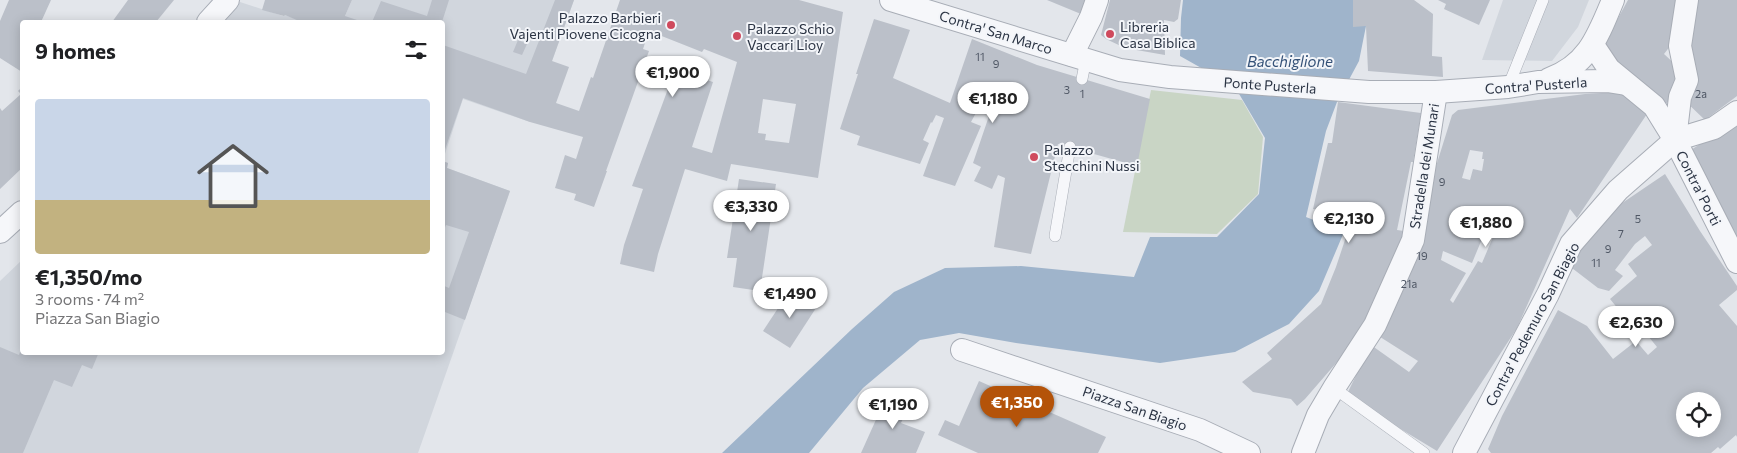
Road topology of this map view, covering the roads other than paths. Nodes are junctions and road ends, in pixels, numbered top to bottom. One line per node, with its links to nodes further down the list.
1 (228, 0): 7 (street)
2 (891, 0): 9 (street, Contra' San Marco)
3 (1097, 0): 9 (street)
4 (1543, 0): 12 (lane)
5 (1613, 0): 8 (street)
6 (1687, 0): 16 (street)
7 (210, 20)
8 (1593, 45): 10 (street); 11 (street)
9 (1080, 64): 13 (street, Ponte Pusterla)
10 (1538, 82): 11 (street, Contra' Pusterla); 12 (street, Contra' Pusterla)
11 (1626, 84): 16 (street)
12 (1508, 87): 14 (street, Contra' Pusterla)
13 (1369, 92): 14 (street, Contra' Pusterla)
14 (1436, 92): 23 (street, Stradella dei Munari)
15 (1737, 112): 16 (street)
16 (1675, 140): 21 (street, Contra' Porti); 27 (street, Contra' Pedemuro San Biagio)
17 (1070, 147): 20 (lane)
18 (20, 214): 19 (street)
19 (0, 232)
20 (1055, 236)
21 (1737, 262)
22 (962, 350): 24 (street, Piazza San Biagio)
23 (1334, 388): 25 (street, Stradella dei Munari); 26 (lane)
24 (1249, 453)
25 (1304, 453)
26 (1424, 453)
27 (1464, 453)

